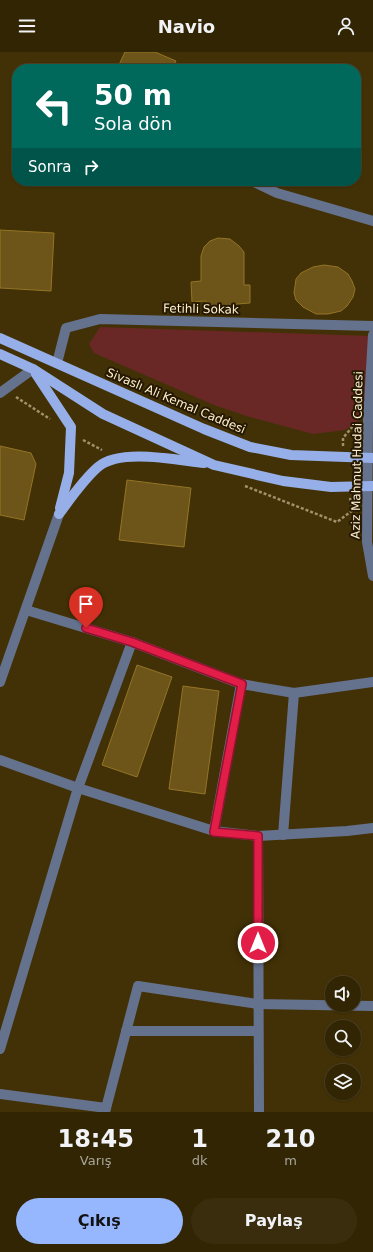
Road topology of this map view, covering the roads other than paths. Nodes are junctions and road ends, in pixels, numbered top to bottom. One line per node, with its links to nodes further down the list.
1 (262, 186): 2 (street)
2 (373, 221)
3 (373, 326): 7 (street, Fetihli Sokak)
4 (373, 335): 10 (street, Aziz Mahmut Hudai Caddesi)
5 (0, 338): 7 (main road, Sivaslı Ali Kemal Caddesi)
6 (0, 354): 8 (main road)
7 (57, 363): 10 (main road, Sivaslı Ali Kemal Caddesi)
8 (33, 369): 9 (street); 11 (main road); 13 (main road)
9 (0, 393)
10 (371, 458): 12 (street, Aziz Mahmut Hudai Caddesi)
11 (214, 465): 12 (main road); 13 (main road)
12 (370, 486): 14 (street, Aziz Mahmut Hudai Caddesi)
13 (59, 514): 15 (street)
14 (373, 576)
15 (26, 610): 16 (street); 17 (street)
16 (132, 642): 19 (street); 22 (street)
17 (0, 682)
18 (373, 682): 20 (street)
19 (242, 684): 20 (street); 24 (street)
20 (294, 693): 25 (street)
21 (0, 760): 22 (street)
22 (78, 788): 24 (street); 31 (street)
23 (373, 828): 25 (street)
24 (214, 832): 26 (street)
25 (283, 835): 26 (street)
26 (258, 836): 27 (street)
27 (258, 1004): 28 (street); 29 (street); 30 (street)
28 (373, 1006)
29 (126, 1031): 30 (street); 33 (street)
30 (258, 1031): 34 (street)
31 (0, 1049)
32 (0, 1094): 33 (street)
33 (106, 1110)
34 (259, 1112)

